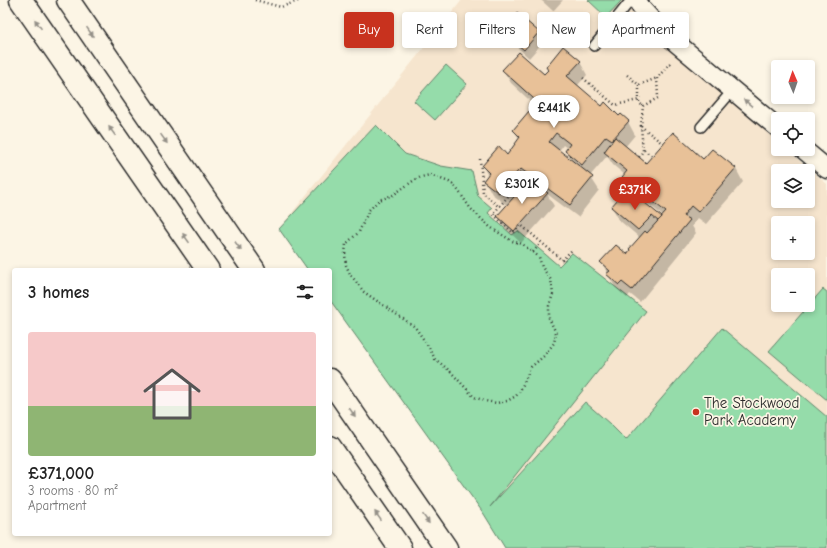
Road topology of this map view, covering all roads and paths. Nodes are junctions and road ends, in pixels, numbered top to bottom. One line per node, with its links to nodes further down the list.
1 (21, 0): 32 (highway, one-way to 1)
2 (68, 0): 33 (highway, one-way to 33)
3 (255, 0): 4 (path)
4 (301, 0)
5 (631, 0): 8 (lane)
6 (637, 0): 7 (street)
7 (645, 12)
8 (594, 46)
9 (683, 48): 12 (path); 14 (street)
10 (627, 75): 13 (path)
11 (583, 78): 15 (path)
12 (657, 78): 13 (path); 16 (path)
13 (639, 85): 15 (path)
14 (733, 90): 17 (street, one-way to 14); 19 (lane)
15 (639, 100): 16 (path)
16 (643, 106): 18 (path)
17 (771, 122)
18 (641, 126): 20 (path); 21 (path)
19 (701, 127)
20 (663, 144)
21 (643, 150): 22 (path); 24 (path)
22 (652, 156)
23 (811, 156): 26 (street)
24 (639, 157)
25 (480, 159): 28 (path)
26 (827, 169)
27 (521, 182): 28 (path)
28 (499, 207): 29 (path)
29 (541, 243): 30 (path); 31 (path)
30 (572, 250)
31 (533, 252): 31 (path)
32 (207, 268)
33 (253, 268)
34 (332, 383): 37 (highway, one-way to 37)
35 (332, 450): 36 (highway, one-way to 35)
36 (400, 548)
37 (446, 548)

